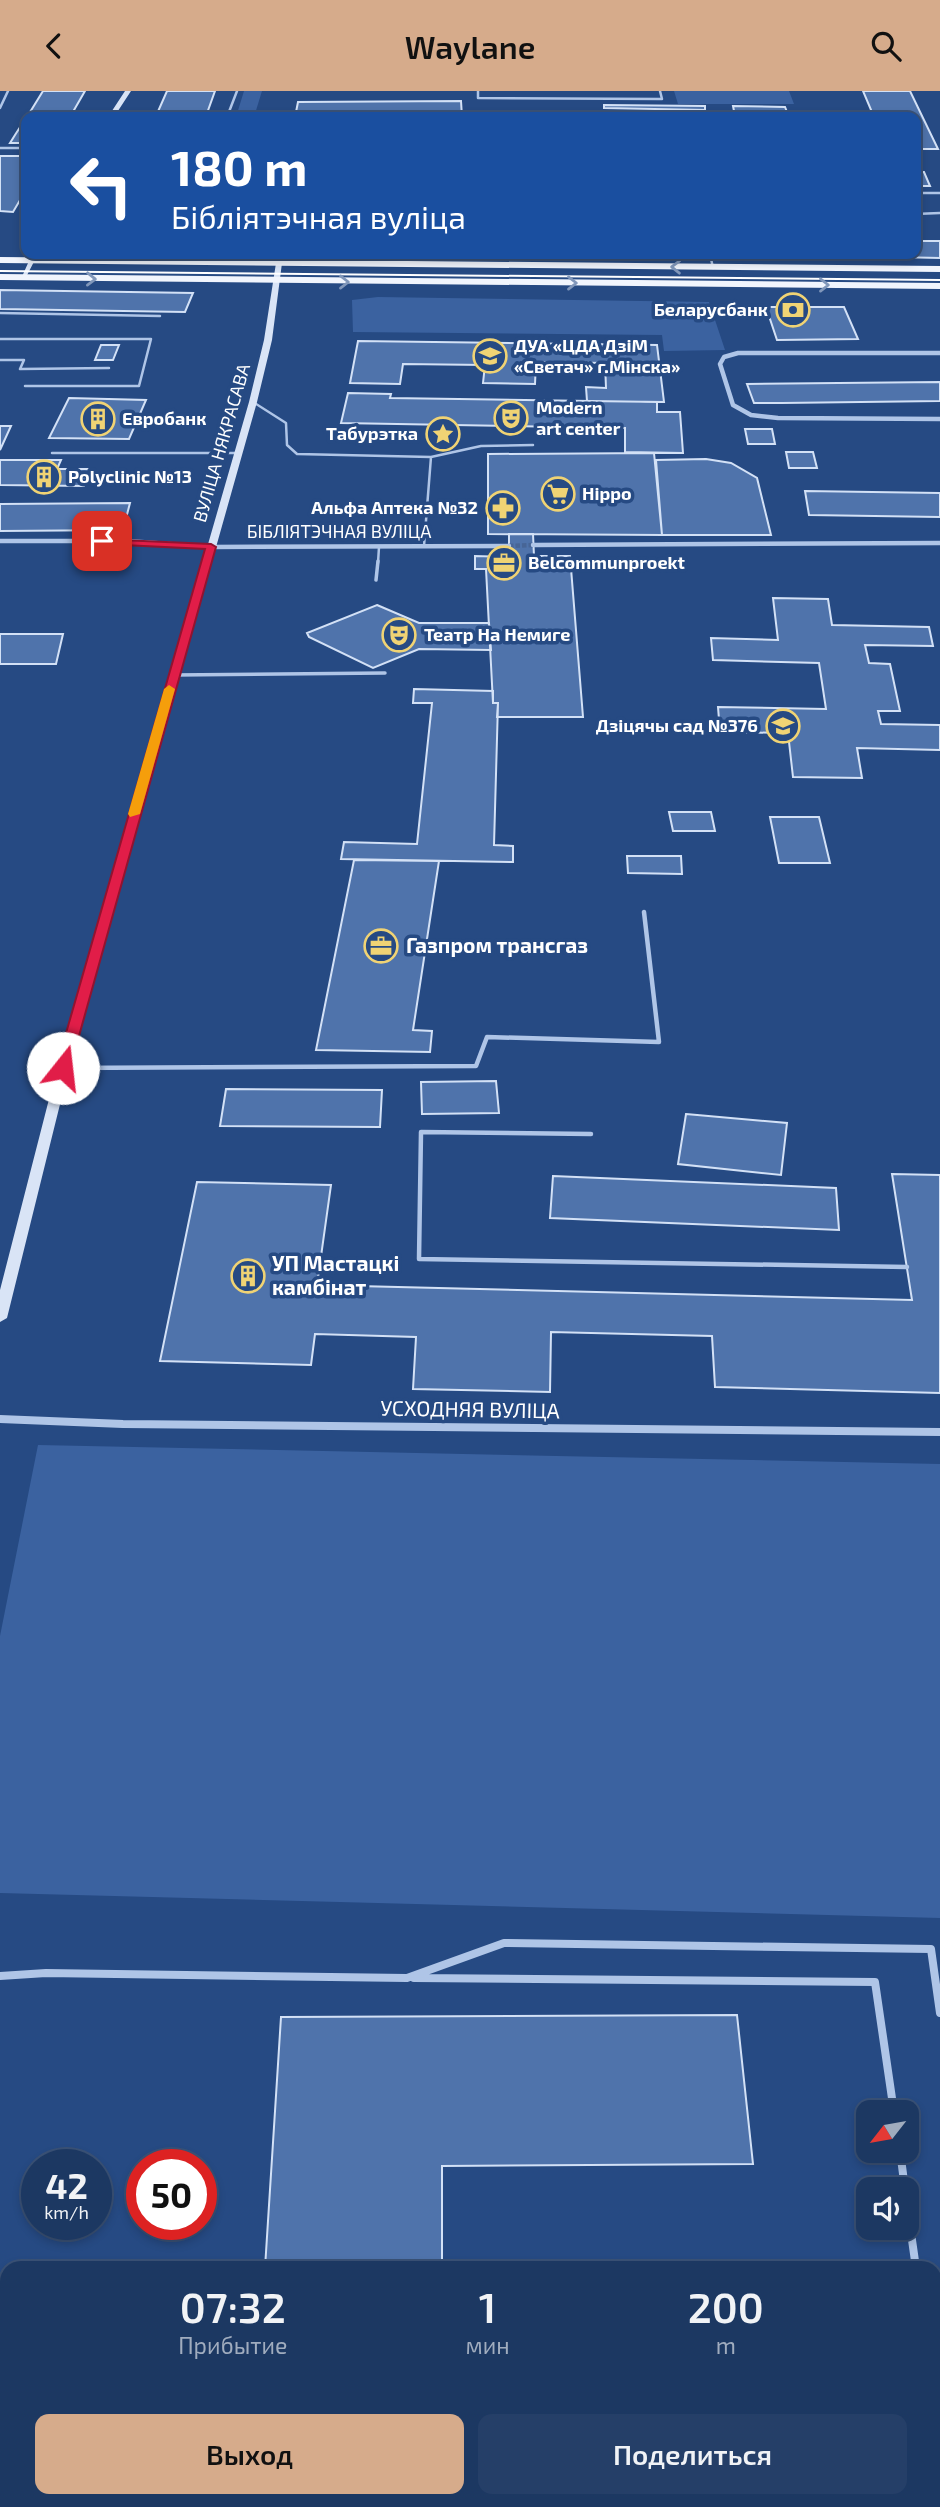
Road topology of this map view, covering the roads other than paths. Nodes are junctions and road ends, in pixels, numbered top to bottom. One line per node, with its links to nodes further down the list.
1 (8, 91): 6 (lane)
2 (128, 91): 7 (main road)
3 (237, 91): 8 (lane)
4 (478, 91): 5 (lane)
5 (660, 91)
6 (0, 108)
7 (114, 112)
8 (229, 112)
9 (0, 148): 10 (lane)
10 (21, 148)
11 (921, 193): 12 (lane)
12 (940, 193)
13 (921, 213): 14 (lane)
14 (940, 213)
15 (21, 258): 20 (main road)
16 (33, 259): 25 (main road)
17 (116, 259): 21 (main road)
18 (352, 259): 21 (main road); 22 (main road, one-way to 18)
19 (711, 259): 22 (lane)
20 (0, 260)
21 (279, 263): 26 (main road, ВУЛІЦА НЯКРАСАВА)
22 (713, 268): 23 (main road)
23 (940, 269)
24 (0, 278): 25 (main road)
25 (23, 278): 26 (main road, one-way to 26)
26 (276, 281): 27 (main road, one-way to 27); 35 (main road, ВУЛІЦА НЯКРАСАВА)
27 (940, 286)
28 (0, 313): 29 (lane)
29 (160, 316)
30 (0, 339): 34 (lane)
31 (940, 353): 36 (street)
32 (0, 360): 33 (lane)
33 (109, 368)
34 (25, 386)
35 (253, 401): 39 (main road, ВУЛІЦА НЯКРАСАВА); 40 (lane)
36 (940, 419)
37 (533, 445): 40 (lane)
38 (52, 453): 39 (lane)
39 (236, 453): 46 (main road, ВУЛІЦА НЯКРАСАВА)
40 (431, 457): 44 (lane)
41 (0, 541): 46 (street, БІБЛІЯТЭЧНАЯ ВУЛІЦА)
42 (940, 543): 43 (street)
43 (533, 545)
44 (424, 546): 45 (street, БІБЛІЯТЭЧНАЯ ВУЛІЦА); 47 (street, БІБЛІЯТЭЧНАЯ ВУЛІЦА)
45 (509, 546)
46 (211, 547): 47 (street, БІБЛІЯТЭЧНАЯ ВУЛІЦА); 50 (main road, ВУЛІЦА НЯКРАСАВА)
47 (379, 547): 48 (lane)
48 (376, 580)
49 (385, 673): 50 (lane)
50 (173, 675): 52 (main road, ВУЛІЦА НЯКРАСАВА)
51 (644, 912): 52 (lane)
52 (63, 1068): 55 (main road, ВУЛІЦА НЯКРАСАВА)
53 (591, 1134): 54 (lane)
54 (907, 1267)
55 (0, 1318)
56 (0, 1419): 57 (street, УСХОДНЯЯ ВУЛІЦА)
57 (940, 1432)
58 (0, 1976): 59 (lane)
59 (407, 1978): 60 (lane); 61 (lane)
60 (940, 2013)
61 (892, 2100)
62 (912, 2240): 63 (lane)
63 (915, 2261)

